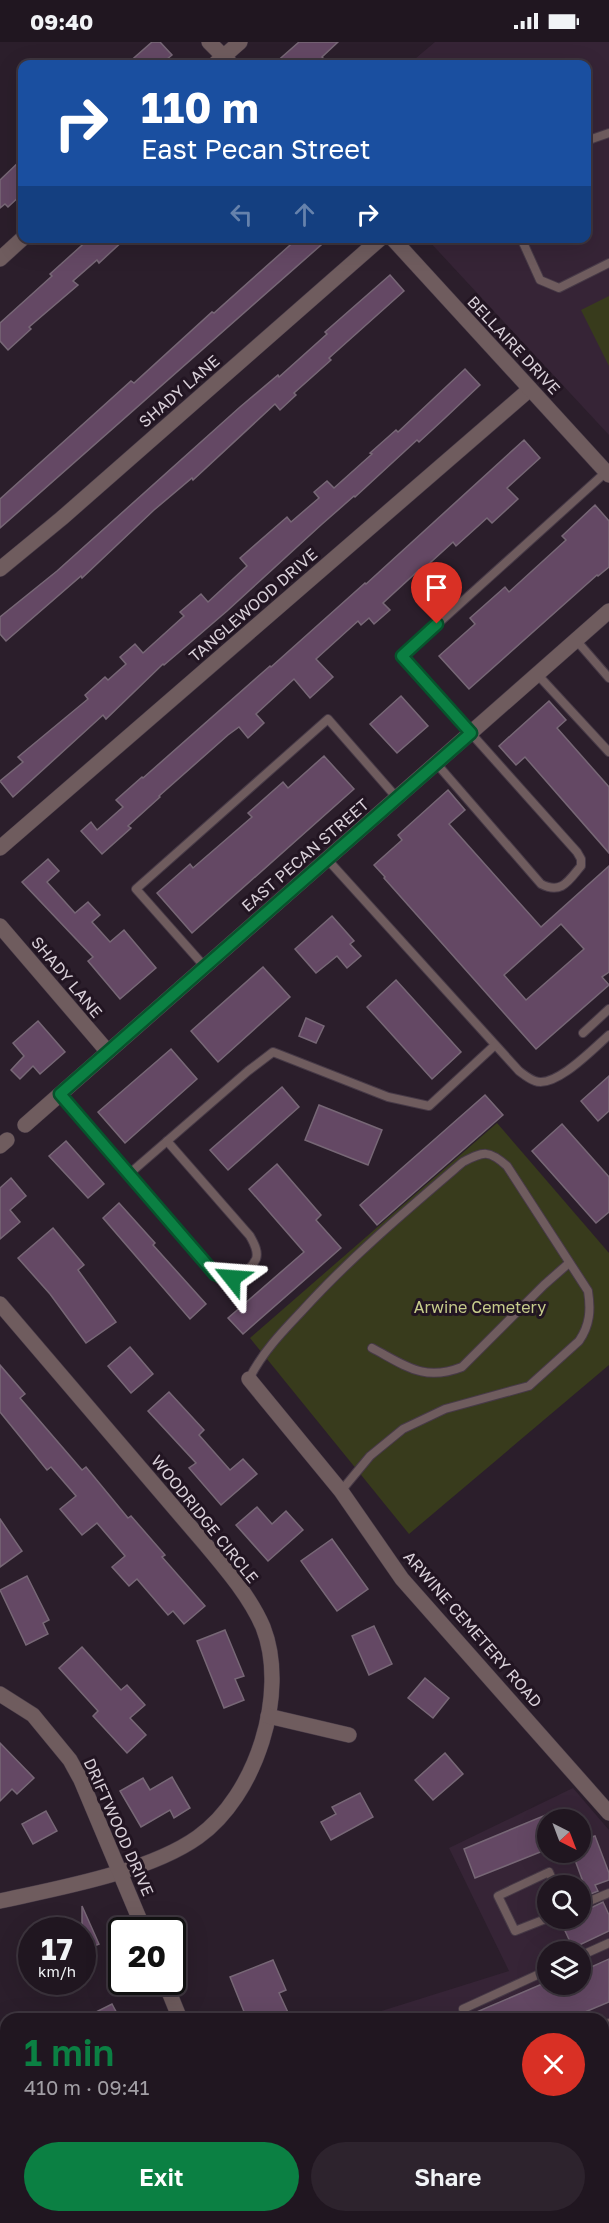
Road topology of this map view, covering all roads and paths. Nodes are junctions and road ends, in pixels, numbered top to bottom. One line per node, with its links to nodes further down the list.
1 (209, 42): 3 (street)
2 (240, 42): 4 (street)
3 (222, 60)
4 (225, 60)
5 (609, 133): 6 (lane)
6 (591, 139)
7 (18, 243): 11 (street)
8 (375, 243): 15 (street, SHADY LANE)
9 (397, 243): 13 (street, BELLAIRE DRIVE)
10 (523, 243): 12 (lane)
11 (0, 259)
12 (609, 262)
13 (530, 389): 14 (street, BELLAIRE DRIVE); 24 (street, TANGLEWOOD DRIVE)
14 (607, 474): 20 (lane)
15 (0, 569)
16 (609, 611): 17 (street, EAST PECAN STREET)
17 (576, 640): 18 (street, EAST PECAN STREET); 19 (lane)
18 (537, 674): 20 (street, EAST PECAN STREET); 21 (lane)
19 (609, 678)
20 (471, 733): 22 (street, EAST PECAN STREET); 22 (lane)
21 (609, 752)
22 (436, 763): 23 (street, EAST PECAN STREET)
23 (397, 798): 25 (street, EAST PECAN STREET); 27 (lane)
24 (0, 848)
25 (327, 860): 27 (street, EAST PECAN STREET); 31 (lane)
26 (0, 926): 32 (street, SHADY LANE)
27 (205, 967): 32 (street, EAST PECAN STREET)
28 (609, 1009): 29 (lane)
29 (583, 1033)
30 (609, 1035): 31 (lane)
31 (495, 1045): 35 (lane)
32 (108, 1052): 33 (street, EAST PECAN STREET)
33 (60, 1094): 34 (street, EAST PECAN STREET); 36 (lane)
34 (25, 1125)
35 (167, 1141): 36 (lane); 36 (lane)
36 (129, 1174)
37 (569, 1263): 39 (lane); 40 (lane); 41 (lane)
38 (0, 1304): 43 (street, WOODRIDGE CIRCLE)
39 (372, 1348)
40 (249, 1379): 41 (street, ARWINE CEMETERY ROAD)
41 (341, 1491): 45 (street, ARWINE CEMETERY ROAD)
42 (0, 1695): 46 (street, DRIFTWOOD DRIVE)
43 (268, 1716): 44 (street); 46 (street, WOODRIDGE CIRCLE)
44 (349, 1735)
45 (609, 1813)
46 (120, 1870): 50 (street, WOODRIDGE CIRCLE); 51 (street, DRIFTWOOD DRIVE)
47 (537, 1878): 52 (lane)
48 (609, 1893): 49 (lane)
49 (591, 1900)
50 (0, 1901)
51 (139, 1917)
52 (537, 1922)
53 (609, 1943): 54 (lane)
54 (591, 1951)
55 (537, 1975): 58 (lane)
56 (170, 1995): 57 (street)
57 (178, 2013)
58 (464, 2013)

